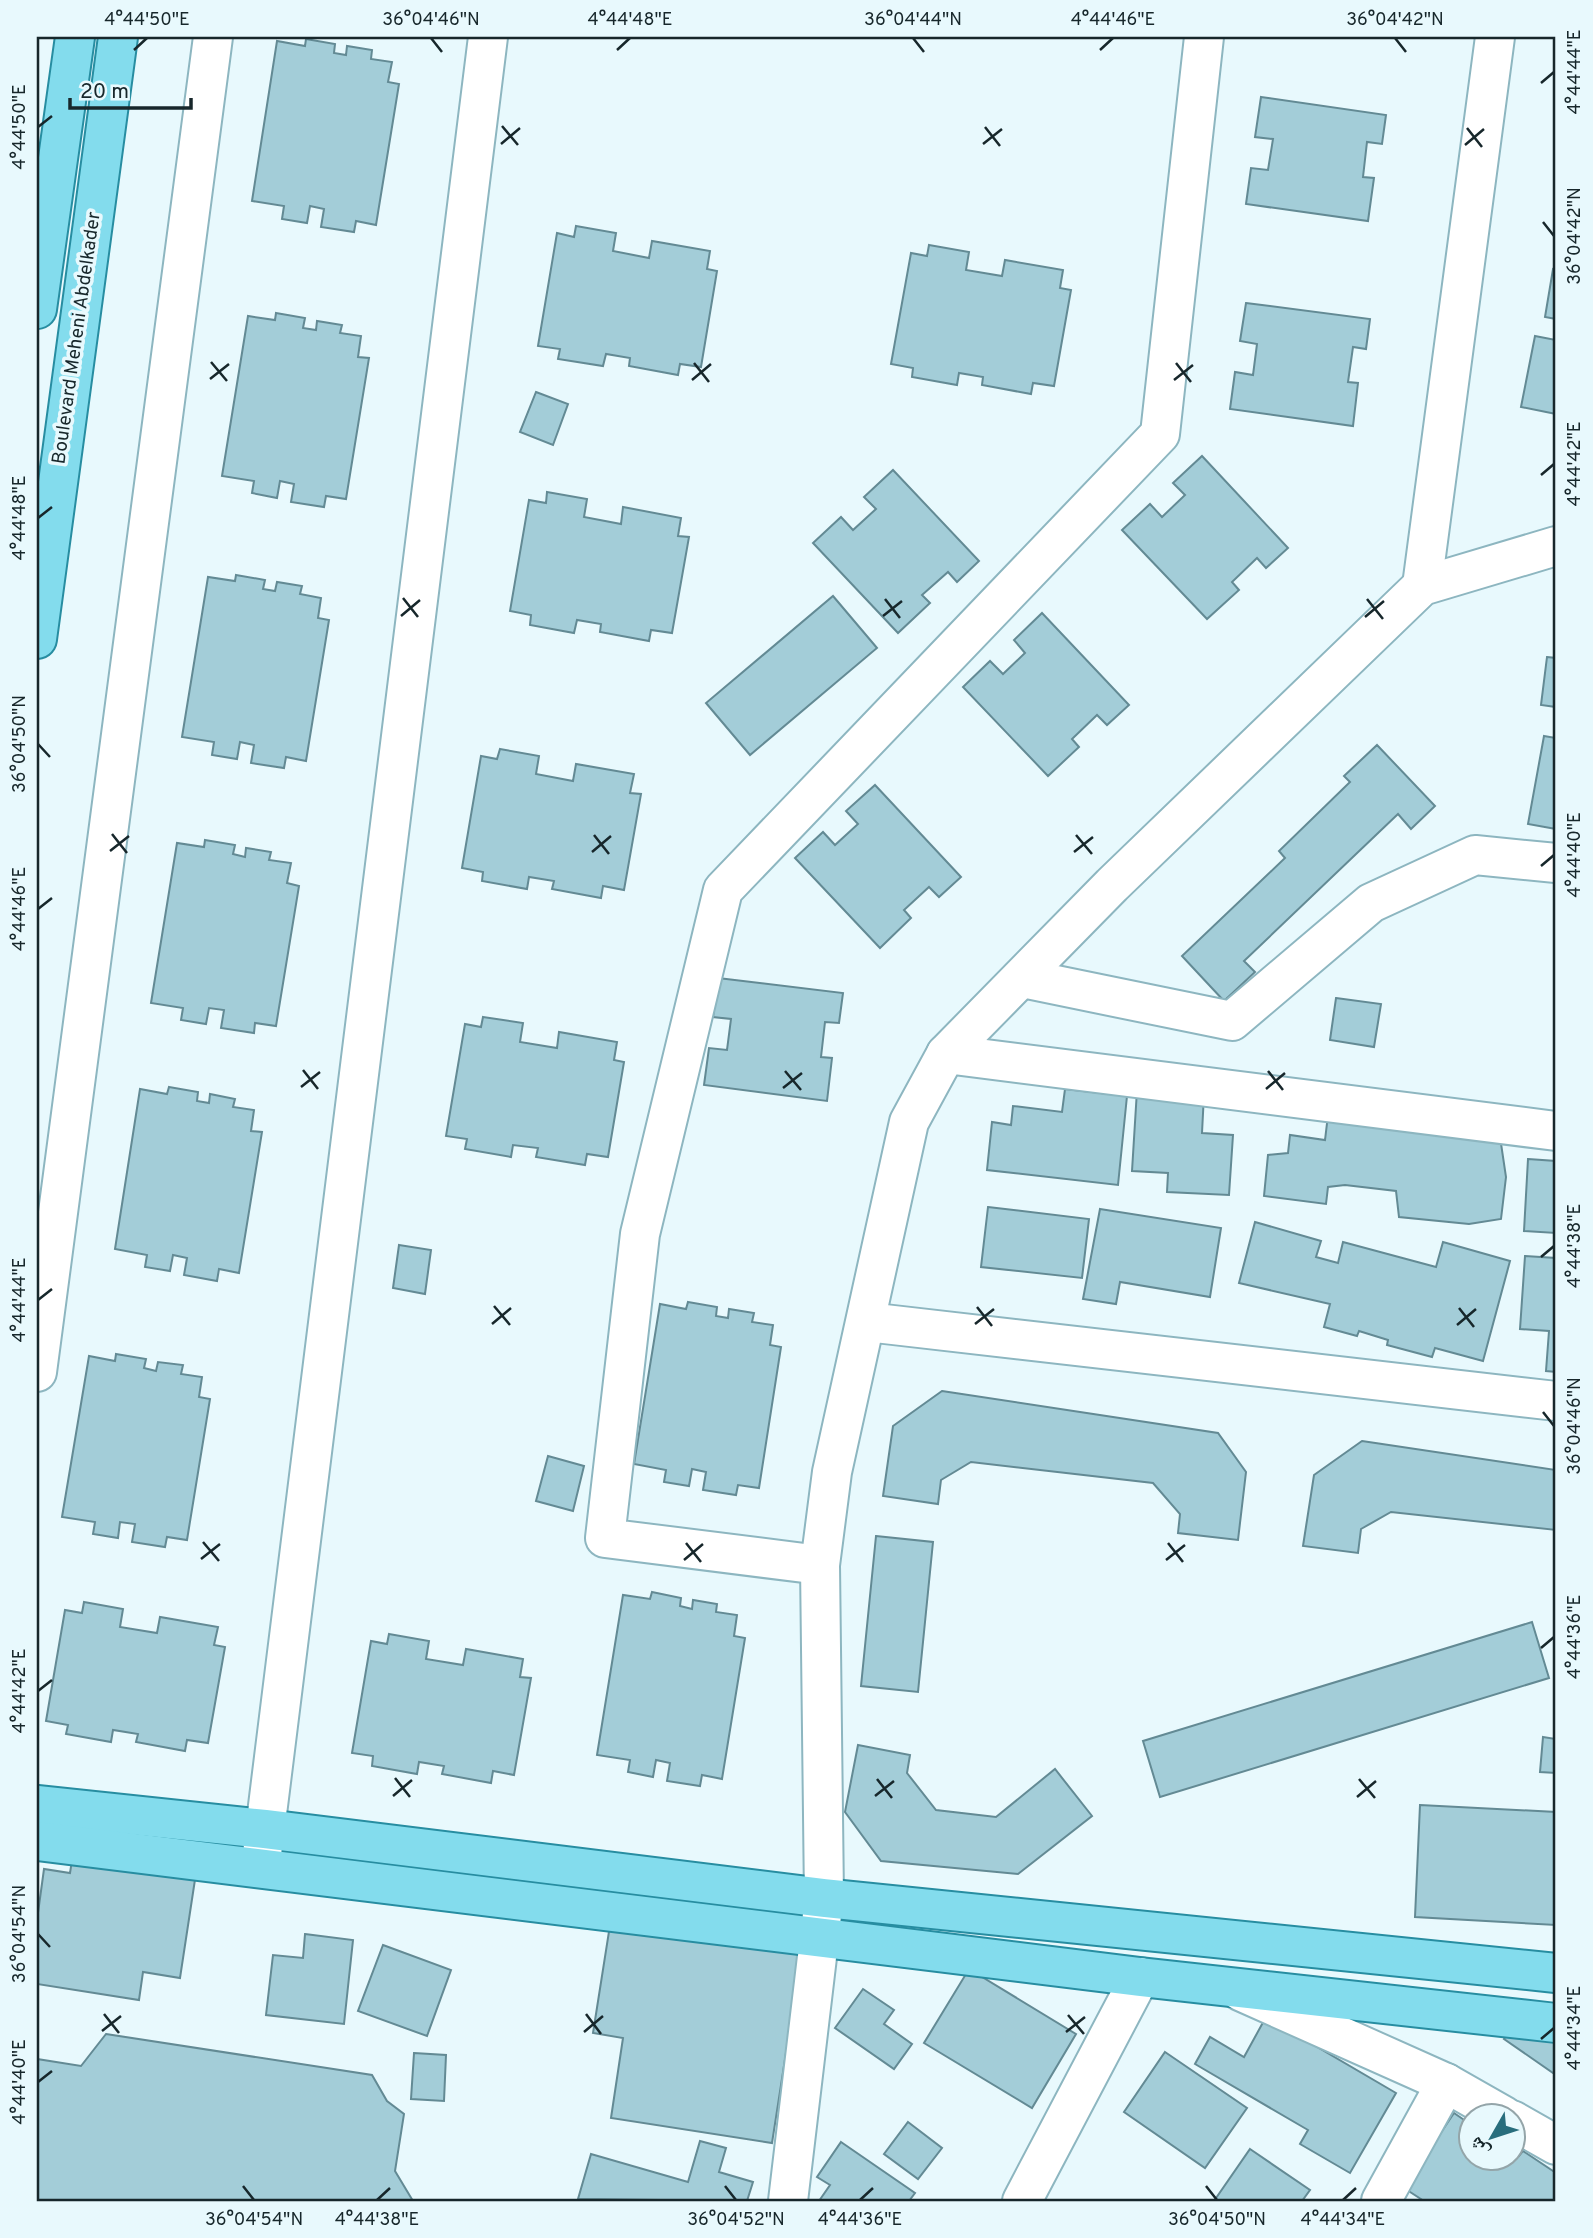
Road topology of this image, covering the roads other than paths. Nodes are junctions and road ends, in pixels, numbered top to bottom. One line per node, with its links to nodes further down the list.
1 (75, 37): 7 (main road)
2 (118, 37): 10 (main road, Boulevard Meheni Abdelkader)
3 (213, 37): 16 (street)
4 (488, 37): 20 (street)
5 (1204, 37): 18 (street)
6 (1495, 37): 9 (street)
7 (37, 309)
8 (1556, 546): 9 (street)
9 (1422, 586): 12 (street)
10 (37, 639)
11 (1556, 863): 12 (street)
12 (1022, 978): 13 (street)
13 (946, 1054): 14 (street); 15 (street)
14 (1556, 1131)
15 (867, 1322): 17 (street); 18 (street)
16 (37, 1372)
17 (1556, 1401)
18 (820, 1564): 23 (street)
19 (37, 1805): 20 (main road)
20 (265, 1829): 22 (street); 23 (main road)
21 (37, 1841): 22 (main road)
22 (260, 1869): 24 (main road)
23 (824, 1898): 24 (street); 25 (main road)
24 (821, 1937): 26 (main road); 33 (street)
25 (1556, 1973)
26 (1140, 1977): 27 (main road); 34 (street)
27 (1227, 1986): 28 (main road); 29 (street)
28 (1556, 2023)
29 (1446, 2083): 30 (street); 35 (street)
30 (1479, 2102)
31 (1526, 2128): 32 (street)
32 (1556, 2145)
33 (788, 2201)
34 (1022, 2201)
35 (1381, 2201)

